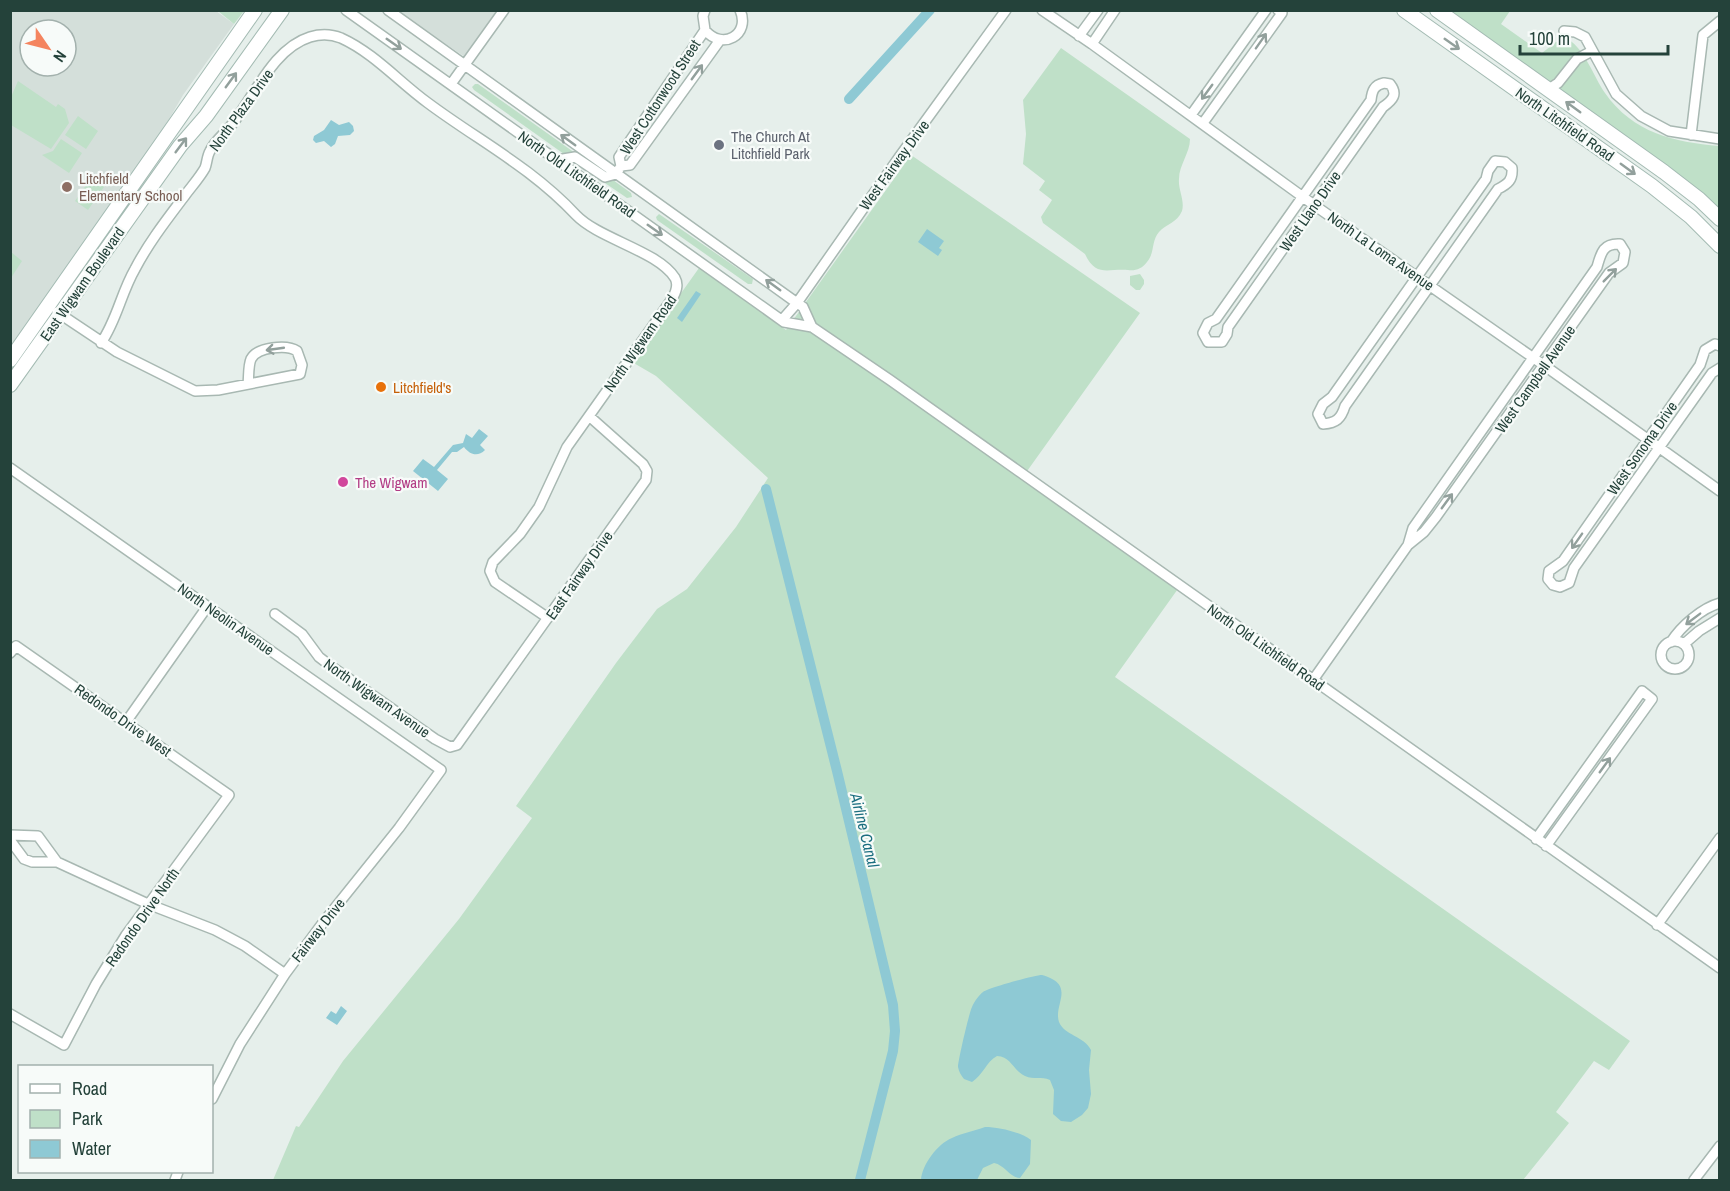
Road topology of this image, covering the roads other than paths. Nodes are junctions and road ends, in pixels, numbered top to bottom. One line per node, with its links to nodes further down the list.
1 (255, 10): 50 (street, East Wigwam Boulevard)
2 (282, 10): 52 (street, East Wigwam Boulevard, one-way to 2)
3 (346, 10): 27 (street, North Old Litchfield Road, one-way to 27)
4 (388, 10): 25 (street, North Old Litchfield Road)
5 (504, 10): 25 (street)
6 (694, 10): 16 (street)
7 (1006, 10): 49 (street, West Fairway Drive)
8 (1042, 10): 20 (street, North La Loma Avenue)
9 (1098, 10): 20 (street)
10 (1115, 10): 22 (street)
11 (1266, 10): 24 (street)
12 (1278, 10): 26 (street, one-way to 12)
13 (1404, 10): 43 (street, North Litchfield Road, one-way to 43)
14 (1437, 10): 28 (street, North Litchfield Road)
15 (741, 11): 21 (street, West Cottonwood Street)
16 (704, 14): 18 (street)
17 (1719, 21): 32 (street)
18 (705, 30): 21 (street); 37 (street, West Cottonwood Street)
19 (1564, 31): 23 (street)
20 (1080, 36): 22 (street, North La Loma Avenue)
21 (720, 40): 37 (street, West Cottonwood Street, one-way to 21)
22 (1092, 44): 29 (street, North La Loma Avenue)
23 (1592, 51): 28 (street); 32 (street)
24 (1232, 58): 26 (street); 29 (street, one-way to 29)
25 (465, 66): 27 (street); 37 (street, North Old Litchfield Road, one-way to 25)
26 (1244, 66): 31 (street)
27 (451, 84): 36 (street, North Old Litchfield Road)
28 (1549, 89): 41 (street, North Litchfield Road, one-way to 28)
29 (1191, 115): 31 (street, North La Loma Avenue)
30 (452, 122): 55 (street, North Plaza Drive); 67 (street, North Wigwam Road)
31 (1203, 123): 38 (street, North La Loma Avenue)
32 (1691, 135): 34 (street)
33 (1346, 136): 35 (street); 35 (street, West Llano Drive); 38 (street, West Llano Drive)
34 (1719, 139)
35 (1358, 143): 39 (street, West Llano Drive)
36 (556, 160): 37 (street); 53 (street, North Old Litchfield Road, one-way to 53)
37 (618, 170): 49 (street, North Old Litchfield Road, one-way to 37)
38 (1304, 197): 39 (street, North La Loma Avenue); 44 (street, West Llano Drive)
39 (1314, 205): 45 (street, North La Loma Avenue); 46 (street, West Llano Drive)
40 (1460, 217): 42 (street); 42 (street); 45 (street)
41 (1719, 219)
42 (1473, 225): 47 (street)
43 (1719, 246)
44 (1251, 270): 46 (street); 46 (street, West Llano Drive)
45 (1418, 277): 47 (street, North La Loma Avenue); 57 (street)
46 (1263, 278)
47 (1430, 286): 58 (street, North La Loma Avenue); 59 (street)
48 (1574, 299): 51 (street); 51 (street, West Campbell Avenue, one-way to 48); 58 (street, West Campbell Avenue)
49 (797, 303): 53 (street, West Fairway Drive); 54 (street, North Old Litchfield Road)
50 (49, 306): 52 (street); 60 (street, East Wigwam Boulevard)
51 (1586, 307): 61 (street, West Campbell Avenue)
52 (61, 315): 55 (street); 65 (street, East Wigwam Boulevard)
53 (782, 320): 54 (street, North Old Litchfield Road)
54 (812, 327): 85 (street, North Old Litchfield Road)
55 (101, 343): 64 (street)
56 (1719, 346): 63 (street, West Sonoma Drive)
57 (1366, 350): 59 (street); 59 (street)
58 (1533, 358): 61 (street, North La Loma Avenue); 69 (street, West Campbell Avenue)
59 (1378, 359)
60 (10, 360)
61 (1545, 366): 68 (street, North La Loma Avenue); 71 (street, West Campbell Avenue)
62 (1719, 368): 66 (street, West Sonoma Drive)
63 (1688, 383): 66 (street); 68 (street, West Sonoma Drive)
64 (248, 384): 64 (street, one-way to 64)
65 (10, 385)
66 (1699, 391): 70 (street, West Sonoma Drive)
67 (589, 416): 80 (street, East Fairway Drive); 80 (street, North Wigwam Road)
68 (1648, 439): 70 (street, North La Loma Avenue); 74 (street, West Sonoma Drive)
69 (1473, 442): 71 (street); 76 (street, West Campbell Avenue)
70 (1658, 447): 73 (street, North La Loma Avenue); 75 (street, West Sonoma Drive)
71 (1484, 450): 76 (street, West Campbell Avenue, one-way to 71)
72 (10, 468): 78 (street, North Neolin Avenue)
73 (1719, 491)
74 (1596, 514): 75 (street); 75 (street, West Sonoma Drive, one-way to 75)
75 (1607, 521)
76 (1408, 545): 85 (street, West Campbell Avenue)
77 (1715, 604): 81 (street); 82 (street, one-way to 82)
78 (207, 607): 86 (street); 90 (street, North Neolin Avenue)
79 (275, 614): 89 (street, North Wigwam Avenue)
80 (548, 618): 89 (street, East Fairway Drive)
81 (1718, 618): 83 (street)
82 (1671, 642): 83 (street); 83 (street)
83 (1684, 644)
84 (13, 650): 86 (street, Redondo Drive West)
85 (1313, 680): 96 (street, North Old Litchfield Road)
86 (126, 722): 93 (street, Redondo Drive West)
87 (1611, 735): 88 (street); 88 (street); 91 (street)
88 (1621, 742): 92 (street, one-way to 88)
89 (459, 744)
90 (441, 770): 103 (street, Fairway Drive)
91 (1579, 780): 92 (street); 96 (street)
92 (1589, 787): 98 (street)
93 (229, 795): 100 (street, Redondo Drive North)
94 (10, 835): 99 (street)
95 (1719, 838): 101 (street)
96 (1536, 839): 98 (street, North Old Litchfield Road)
97 (10, 840): 99 (street)
98 (1546, 846): 101 (street, North Old Litchfield Road)
99 (57, 862): 100 (street)
100 (148, 904): 103 (street); 104 (street, Redondo Drive North)
101 (1657, 925): 102 (street, North Old Litchfield Road)
102 (1719, 968)
103 (285, 974): 105 (street, Fairway Drive)
104 (10, 1014)
105 (213, 1097)
106 (1719, 1146): 107 (street)
107 (1694, 1180)

